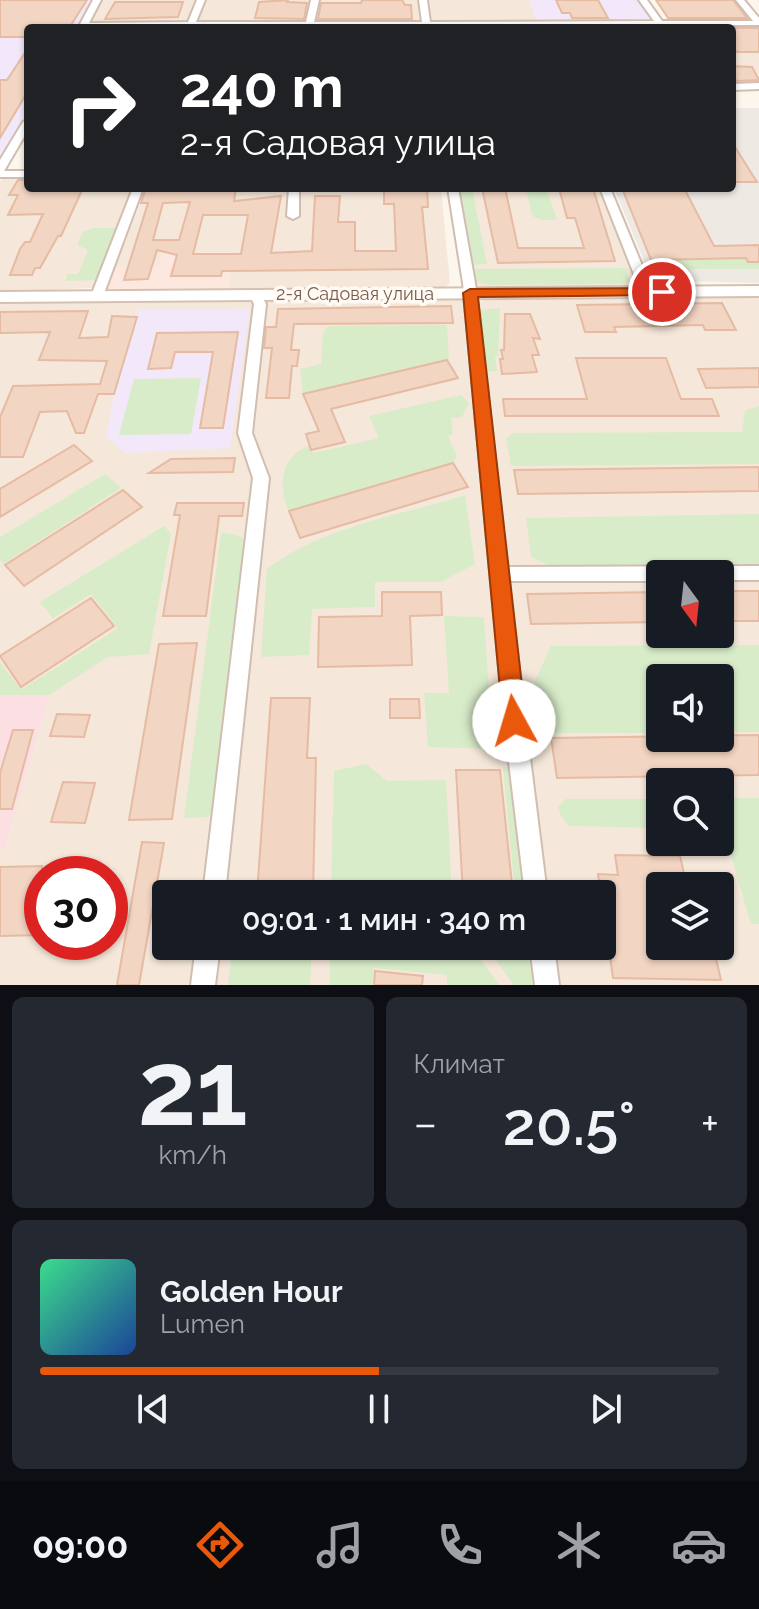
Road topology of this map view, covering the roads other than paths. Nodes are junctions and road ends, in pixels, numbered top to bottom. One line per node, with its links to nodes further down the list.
1 (97, 0): 9 (street)
2 (201, 0): 10 (street)
3 (315, 0): 11 (street)
4 (423, 0): 12 (street)
5 (643, 0): 7 (street)
6 (740, 0): 8 (street)
7 (659, 23): 8 (street); 13 (street)
8 (759, 23)
9 (85, 24)
10 (192, 24)
11 (309, 24)
12 (427, 24)
13 (620, 24)
14 (759, 86): 15 (street)
15 (736, 87)
16 (24, 129): 17 (street)
17 (0, 172): 18 (street)
18 (24, 174)
19 (137, 192): 28 (street)
20 (294, 192): 23 (street)
21 (454, 192): 26 (street)
22 (607, 192): 25 (street)
23 (293, 216)
24 (759, 291): 25 (street, 2-я Садовая улица)
25 (647, 292): 26 (street, 2-я Садовая улица)
26 (470, 293): 27 (street, 2-я Садовая улица); 31 (street)
27 (255, 294): 28 (street, 2-я Садовая улица); 32 (street)
28 (97, 296): 29 (street, 2-я Садовая улица)
29 (0, 297)
30 (759, 573): 31 (street)
31 (499, 574): 33 (street)
32 (216, 880)
33 (534, 880)
34 (206, 960): 36 (street)
35 (544, 960): 37 (street)
36 (203, 985)
37 (547, 985)

